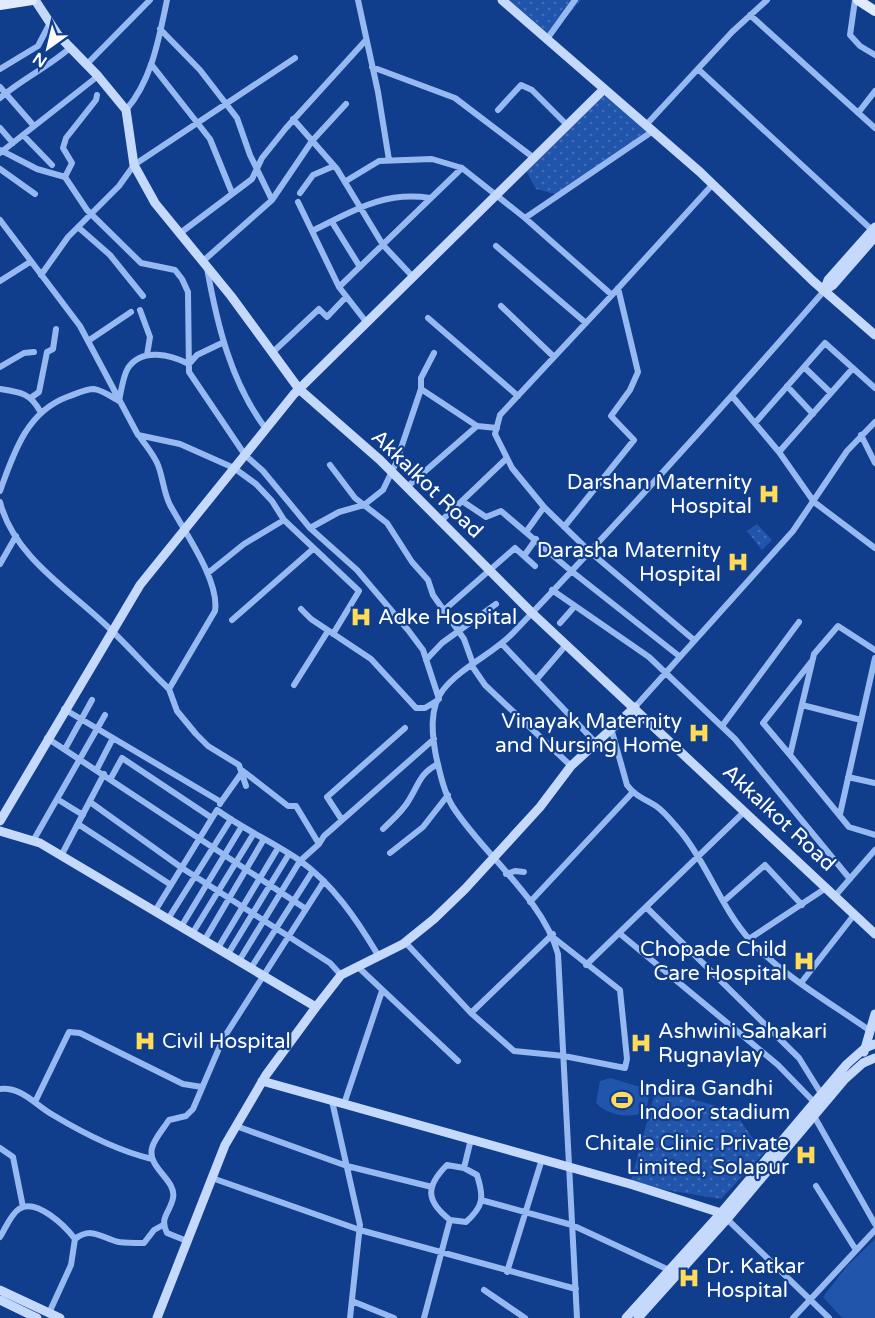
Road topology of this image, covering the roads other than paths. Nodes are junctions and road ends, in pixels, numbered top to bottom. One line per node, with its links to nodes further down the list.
1 (34, 0): 9 (main road); 13 (street)
2 (150, 0): 20 (street)
3 (167, 0): 14 (street)
4 (358, 0): 16 (street)
5 (502, 0): 15 (street)
6 (575, 0): 15 (street)
7 (767, 0): 12 (street)
8 (856, 0): 11 (main road); 18 (street)
9 (19, 1): 10 (main road)
10 (0, 5)
11 (875, 11)
12 (750, 15): 24 (street); 35 (street)
13 (50, 24): 17 (street); 23 (street)
14 (160, 29): 21 (street); 32 (street)
15 (547, 39): 27 (street)
16 (366, 40): 22 (street); 36 (street)
17 (70, 48): 20 (street); 30 (street)
18 (875, 55)
19 (295, 58): 32 (street)
20 (87, 64): 25 (street)
21 (151, 64): 33 (street); 37 (street)
22 (372, 67): 47 (street); 48 (street)
23 (0, 69)
24 (698, 69): 41 (street); 72 (street)
25 (98, 76): 33 (street); 39 (street)
26 (0, 87): 30 (street)
27 (604, 89): 38 (street); 41 (street)
28 (875, 91): 35 (street)
29 (97, 95): 55 (street)
30 (3, 96): 39 (street)
31 (346, 104): 44 (street)
32 (227, 105): 37 (street); 54 (street)
33 (126, 110): 50 (street, Akkalkot Road)
34 (498, 110): 38 (street)
35 (858, 113): 42 (street)
36 (293, 119): 44 (street); 54 (street)
37 (197, 123): 50 (street); 58 (street)
38 (567, 125): 47 (street)
39 (34, 126): 43 (street)
40 (0, 128): 45 (street)
41 (650, 128): 57 (street); 67 (street)
42 (875, 128)
43 (23, 135): 45 (street); 49 (street)
44 (312, 141): 51 (street); 63 (street)
45 (13, 143): 46 (street)
46 (1, 152): 55 (street)
47 (534, 158): 61 (street)
48 (389, 160): 52 (street); 56 (street)
49 (52, 165)
50 (134, 165): 66 (street); 73 (street, Akkalkot Road)
51 (334, 166): 56 (street); 59 (street)
52 (462, 168): 61 (street); 62 (street)
53 (0, 169): 60 (street)
54 (258, 172): 58 (street); 63 (street)
55 (65, 177): 66 (street)
56 (345, 181): 65 (street)
57 (713, 184): 83 (street); 84 (street)
58 (232, 193): 73 (street)
59 (300, 193)
60 (35, 194)
61 (497, 194): 67 (street); 80 (street)
62 (430, 198): 65 (street); 74 (street)
63 (272, 200): 77 (street)
64 (298, 202): 71 (street)
65 (361, 207): 69 (street); 74 (street)
66 (92, 216): 70 (street); 103 (street)
67 (525, 218): 85 (street)
68 (0, 220): 76 (street)
69 (332, 222): 71 (street); 78 (street)
70 (78, 227): 79 (street); 86 (street)
71 (312, 231): 82 (street)
72 (874, 231): 84 (street)
73 (179, 235): 77 (street, Akkalkot Road)
74 (383, 244): 78 (street); 80 (street)
75 (496, 246): 93 (street)
76 (30, 262): 79 (street); 81 (street)
77 (205, 265): 97 (street); 99 (street, Akkalkot Road)
78 (360, 267): 82 (street)
79 (41, 275): 96 (street)
80 (413, 277): 92 (street)
81 (0, 281)
82 (339, 287): 87 (street)
83 (618, 288): 85 (street); 142 (street)
84 (824, 291): 95 (street); 114 (street)
85 (612, 295): 93 (street)
86 (143, 296)
87 (346, 297): 92 (street); 99 (street)
88 (501, 306): 102 (street)
89 (140, 310): 101 (street)
90 (131, 312): 96 (street)
91 (428, 318): 113 (street)
92 (367, 322): 110 (street)
93 (586, 323): 102 (street)
94 (56, 329): 115 (street)
95 (875, 335)
96 (88, 341): 116 (street)
97 (224, 342): 103 (street); 123 (street)
98 (34, 352): 104 (street)
99 (273, 352): 110 (street, Akkalkot Road)
100 (434, 353): 111 (street)
101 (147, 355): 103 (street); 116 (street)
102 (554, 357): 113 (street)
103 (189, 364): 127 (street)
104 (0, 367)
105 (804, 367): 106 (street); 107 (street); 112 (street)
106 (853, 368): 108 (street); 112 (street)
107 (787, 386): 118 (street); 120 (street)
108 (875, 388)
109 (0, 389): 115 (street)
110 (299, 389): 123 (street); 132 (street, Akkalkot Road)
111 (421, 389): 121 (street); 132 (street)
112 (831, 393): 118 (street)
113 (518, 396): 122 (street)
114 (732, 396): 120 (street); 150 (street)
115 (32, 398): 117 (street)
116 (119, 401): 117 (street); 124 (street)
117 (40, 411): 134 (street)
118 (813, 414): 126 (street)
119 (875, 422): 125 (street)
120 (755, 423): 126 (street)
121 (477, 426): 122 (street); 133 (street)
122 (497, 428): 128 (street)
123 (266, 429): 127 (street)
124 (138, 435): 131 (street); 144 (street)
125 (861, 435): 129 (street); 137 (street)
126 (779, 452): 137 (street)
127 (245, 455): 131 (street); 143 (street)
128 (507, 458): 135 (street); 139 (street)
129 (875, 463)
130 (330, 465): 138 (street)
131 (234, 468): 140 (street); 144 (street)
132 (393, 473): 133 (street, Akkalkot Road); 138 (street)
133 (407, 488): 141 (street, Akkalkot Road)
134 (0, 490)
135 (462, 501): 141 (street); 145 (street)
136 (0, 502): 146 (street)
137 (814, 502): 148 (street); 169 (street)
138 (364, 506): 143 (street); 161 (street)
139 (543, 507): 142 (street); 145 (street)
140 (284, 520): 149 (street); 156 (street)
141 (441, 521): 155 (street, Akkalkot Road)
142 (564, 527): 150 (street)
143 (310, 528): 175 (street)
144 (183, 531): 156 (street); 166 (street)
145 (526, 532): 147 (street)
146 (16, 536): 152 (street); 166 (street)
147 (536, 539): 151 (street); 154 (street)
148 (875, 548)
149 (313, 549): 163 (street); 167 (street)
150 (589, 551): 154 (street); 169 (street)
151 (524, 556): 153 (street); 155 (street)
152 (0, 564)
153 (535, 566)
154 (570, 570): 157 (street); 173 (street)
155 (490, 571): 161 (street); 162 (street, Akkalkot Road)
156 (208, 573): 181 (street)
157 (552, 590): 159 (street); 162 (street)
158 (496, 604): 168 (street)
159 (575, 606): 165 (street); 178 (street)
160 (302, 609): 167 (street)
161 (443, 611): 168 (street)
162 (531, 612): 170 (street); 171 (street, Akkalkot Road)
163 (232, 620)
164 (799, 622): 190 (street)
165 (560, 623)
166 (112, 631): 181 (street); 186 (street)
167 (330, 632): 180 (street); 182 (street)
168 (459, 632): 175 (street); 177 (street)
169 (694, 640): 173 (street)
170 (502, 644): 177 (street); 179 (street)
171 (566, 645): 179 (street); 185 (street, Akkalkot Road)
172 (875, 650): 176 (street)
173 (679, 656): 178 (street)
174 (875, 658): 189 (street)
175 (426, 660): 182 (street)
176 (813, 660): 184 (street); 199 (street)
177 (472, 665): 182 (street); 202 (street)
178 (666, 672): 185 (street); 190 (street)
179 (536, 680): 197 (street)
180 (294, 685)
181 (170, 689): 204 (street)
182 (439, 699): 196 (street)
183 (92, 700): 188 (street)
184 (802, 705): 189 (street); 199 (street)
185 (635, 707): 192 (street); 215 (street, Akkalkot Road)
186 (64, 709): 188 (street); 194 (street)
187 (105, 715): 193 (street)
188 (82, 719): 193 (street); 198 (street)
189 (861, 720): 206 (street)
190 (722, 726): 250 (street)
191 (405, 728): 220 (street)
192 (611, 728): 197 (street); 209 (street)
193 (97, 729): 195 (street); 200 (street)
194 (47, 738): 198 (street); 221 (street)
195 (113, 738): 203 (street); 213 (street)
196 (434, 739): 201 (street); 220 (street)
197 (596, 743): 202 (street)
198 (65, 748): 200 (street)
199 (790, 755): 217 (street)
200 (80, 758): 203 (street); 211 (street)
201 (438, 764): 210 (street); 224 (street)
202 (572, 766): 240 (street)
203 (97, 769): 205 (street)
204 (243, 771): 208 (street); 213 (street); 231 (street)
205 (107, 776): 212 (street); 218 (street); 228 (street)
206 (848, 777): 207 (street); 217 (street)
207 (875, 783)
208 (246, 786)
209 (632, 793): 238 (street); 262 (street)
210 (448, 795): 235 (street); 240 (street)
211 (57, 799): 216 (street); 230 (street)
212 (90, 802): 216 (street); 243 (street)
213 (221, 802): 214 (street)
214 (216, 810): 218 (street); 219 (street)
215 (745, 812): 238 (street); 255 (street, Akkalkot Road)
216 (83, 814): 222 (street)
217 (840, 814): 227 (street)
218 (212, 818): 228 (street)
219 (231, 819): 223 (street); 232 (street)
220 (342, 819): 231 (street)
221 (0, 820)
222 (78, 824): 239 (street); 253 (street)
223 (242, 826): 226 (street); 237 (street)
224 (383, 829)
225 (0, 831): 230 (street)
226 (254, 833): 229 (street); 242 (street)
227 (875, 835)
228 (199, 839): 232 (street); 243 (street)
229 (264, 839): 233 (street); 244 (street)
230 (33, 841): 239 (street)
231 (319, 844): 241 (street)
232 (213, 847): 237 (street); 248 (street)
233 (278, 848): 236 (street); 249 (street)
234 (875, 850): 250 (street)
235 (390, 853)
236 (289, 854): 241 (street); 254 (street)
237 (224, 855): 242 (street); 252 (street)
238 (699, 855): 261 (street); 265 (street)
239 (61, 856): 267 (street)
240 (492, 857): 247 (street); 281 (street)
241 (300, 861): 245 (street); 257 (street)
242 (236, 863): 244 (street); 256 (street)
243 (182, 868): 248 (street); 253 (street)
244 (246, 870): 249 (street); 259 (street)
245 (312, 872): 251 (street); 260 (street)
246 (524, 872): 247 (street)
247 (506, 874): 262 (street)
248 (195, 876): 252 (street); 270 (street)
249 (260, 878): 254 (street); 264 (street)
250 (850, 879): 258 (street)
251 (324, 881): 266 (street); 284 (street)
252 (207, 884): 256 (street); 272 (street)
253 (171, 885): 267 (street)
254 (270, 885): 257 (street); 268 (street)
255 (826, 888): 258 (street, Akkalkot Road); 263 (street)
256 (218, 891): 259 (street); 274 (street)
257 (281, 892): 260 (street); 271 (street)
258 (835, 896): 269 (street, Akkalkot Road)
259 (230, 898): 264 (street); 280 (street)
260 (294, 900): 266 (street); 273 (street)
261 (724, 901): 263 (street); 279 (street)
262 (530, 902): 277 (street)
263 (802, 904): 279 (street)
264 (242, 907): 268 (street); 282 (street)
265 (646, 907): 275 (street); 306 (street)
266 (306, 909): 278 (street)
267 (155, 911): 270 (street)
268 (253, 914): 271 (street); 283 (street)
269 (855, 915): 276 (street, Akkalkot Road); 291 (street)
270 (168, 919): 272 (street)
271 (264, 921): 273 (street); 285 (street)
272 (181, 927): 274 (street)
273 (275, 928): 278 (street); 288 (street)
274 (192, 933): 280 (street)
275 (619, 933): 286 (street); 309 (street)
276 (875, 934)
277 (553, 936): 286 (street); 294 (street); 299 (street)
278 (289, 937): 289 (street); 290 (street)
279 (749, 939): 291 (street)
280 (204, 941): 282 (street)
281 (405, 942): 284 (street); 294 (street)
282 (218, 948): 283 (street)
283 (228, 954): 285 (street)
284 (378, 955): 287 (street)
285 (239, 961): 288 (street)
286 (586, 965): 299 (street)
287 (357, 966): 289 (street); 292 (street)
288 (251, 968): 290 (street)
289 (341, 975): 293 (street)
290 (264, 976): 293 (street); 304 (street)
291 (801, 983): 296 (street)
292 (382, 991): 301 (street); 310 (street)
293 (316, 1007): 303 (street)
294 (471, 1013): 299 (street)
295 (875, 1014): 296 (street)
296 (869, 1030): 298 (street)
297 (875, 1044): 298 (street)
298 (865, 1048): 302 (street); 306 (street)
299 (564, 1056): 318 (street)
300 (875, 1058): 302 (street)
301 (458, 1061)
302 (863, 1064): 311 (street)
303 (262, 1081): 307 (street); 312 (street)
304 (202, 1087): 308 (street); 315 (street)
305 (0, 1089): 308 (street)
306 (822, 1095): 309 (street)
307 (332, 1101): 310 (street); 317 (street)
308 (35, 1102): 315 (street)
309 (815, 1103): 326 (street)
310 (344, 1104): 313 (street)
311 (814, 1116): 326 (street); 328 (street)
312 (236, 1126): 317 (street); 320 (street)
313 (471, 1139): 316 (street); 319 (street)
314 (0, 1148): 324 (street)
315 (152, 1159): 329 (street)
316 (542, 1159): 318 (street); 325 (street)
317 (347, 1166): 322 (street); 331 (street)
318 (570, 1167): 326 (street); 330 (street)
319 (464, 1168): 322 (street); 323 (street)
320 (212, 1178): 331 (street); 335 (street)
321 (816, 1186): 336 (street)
322 (432, 1187): 327 (street)
323 (481, 1200): 325 (street); 327 (street)
324 (23, 1207): 333 (street); 334 (street)
325 (525, 1212): 330 (street); 339 (street)
326 (724, 1216): 338 (street); 343 (street); 356 (street)
327 (450, 1220): 337 (street)
328 (875, 1224)
329 (163, 1225): 334 (street); 335 (street)
330 (573, 1225): 338 (street); 340 (street)
331 (360, 1230): 337 (street); 345 (street)
332 (875, 1230): 336 (street)
333 (0, 1237)
334 (75, 1239): 346 (street)
335 (187, 1241): 349 (street)
336 (856, 1250): 343 (street)
337 (442, 1254): 339 (street); 352 (street)
338 (669, 1270): 355 (street)
339 (507, 1272): 340 (street)
340 (576, 1289): 354 (street)
341 (0, 1290): 346 (street)
342 (484, 1290): 353 (street)
343 (810, 1299): 357 (street); 358 (street)
344 (0, 1300): 347 (street)
345 (352, 1301): 350 (street); 351 (street)
346 (49, 1313): 348 (street)
347 (37, 1318)
348 (60, 1318)
349 (157, 1318)
350 (350, 1318)
351 (394, 1318)
352 (424, 1318)
353 (525, 1318)
354 (577, 1318)
355 (626, 1318)
356 (638, 1318)
357 (793, 1318)
358 (829, 1318)

